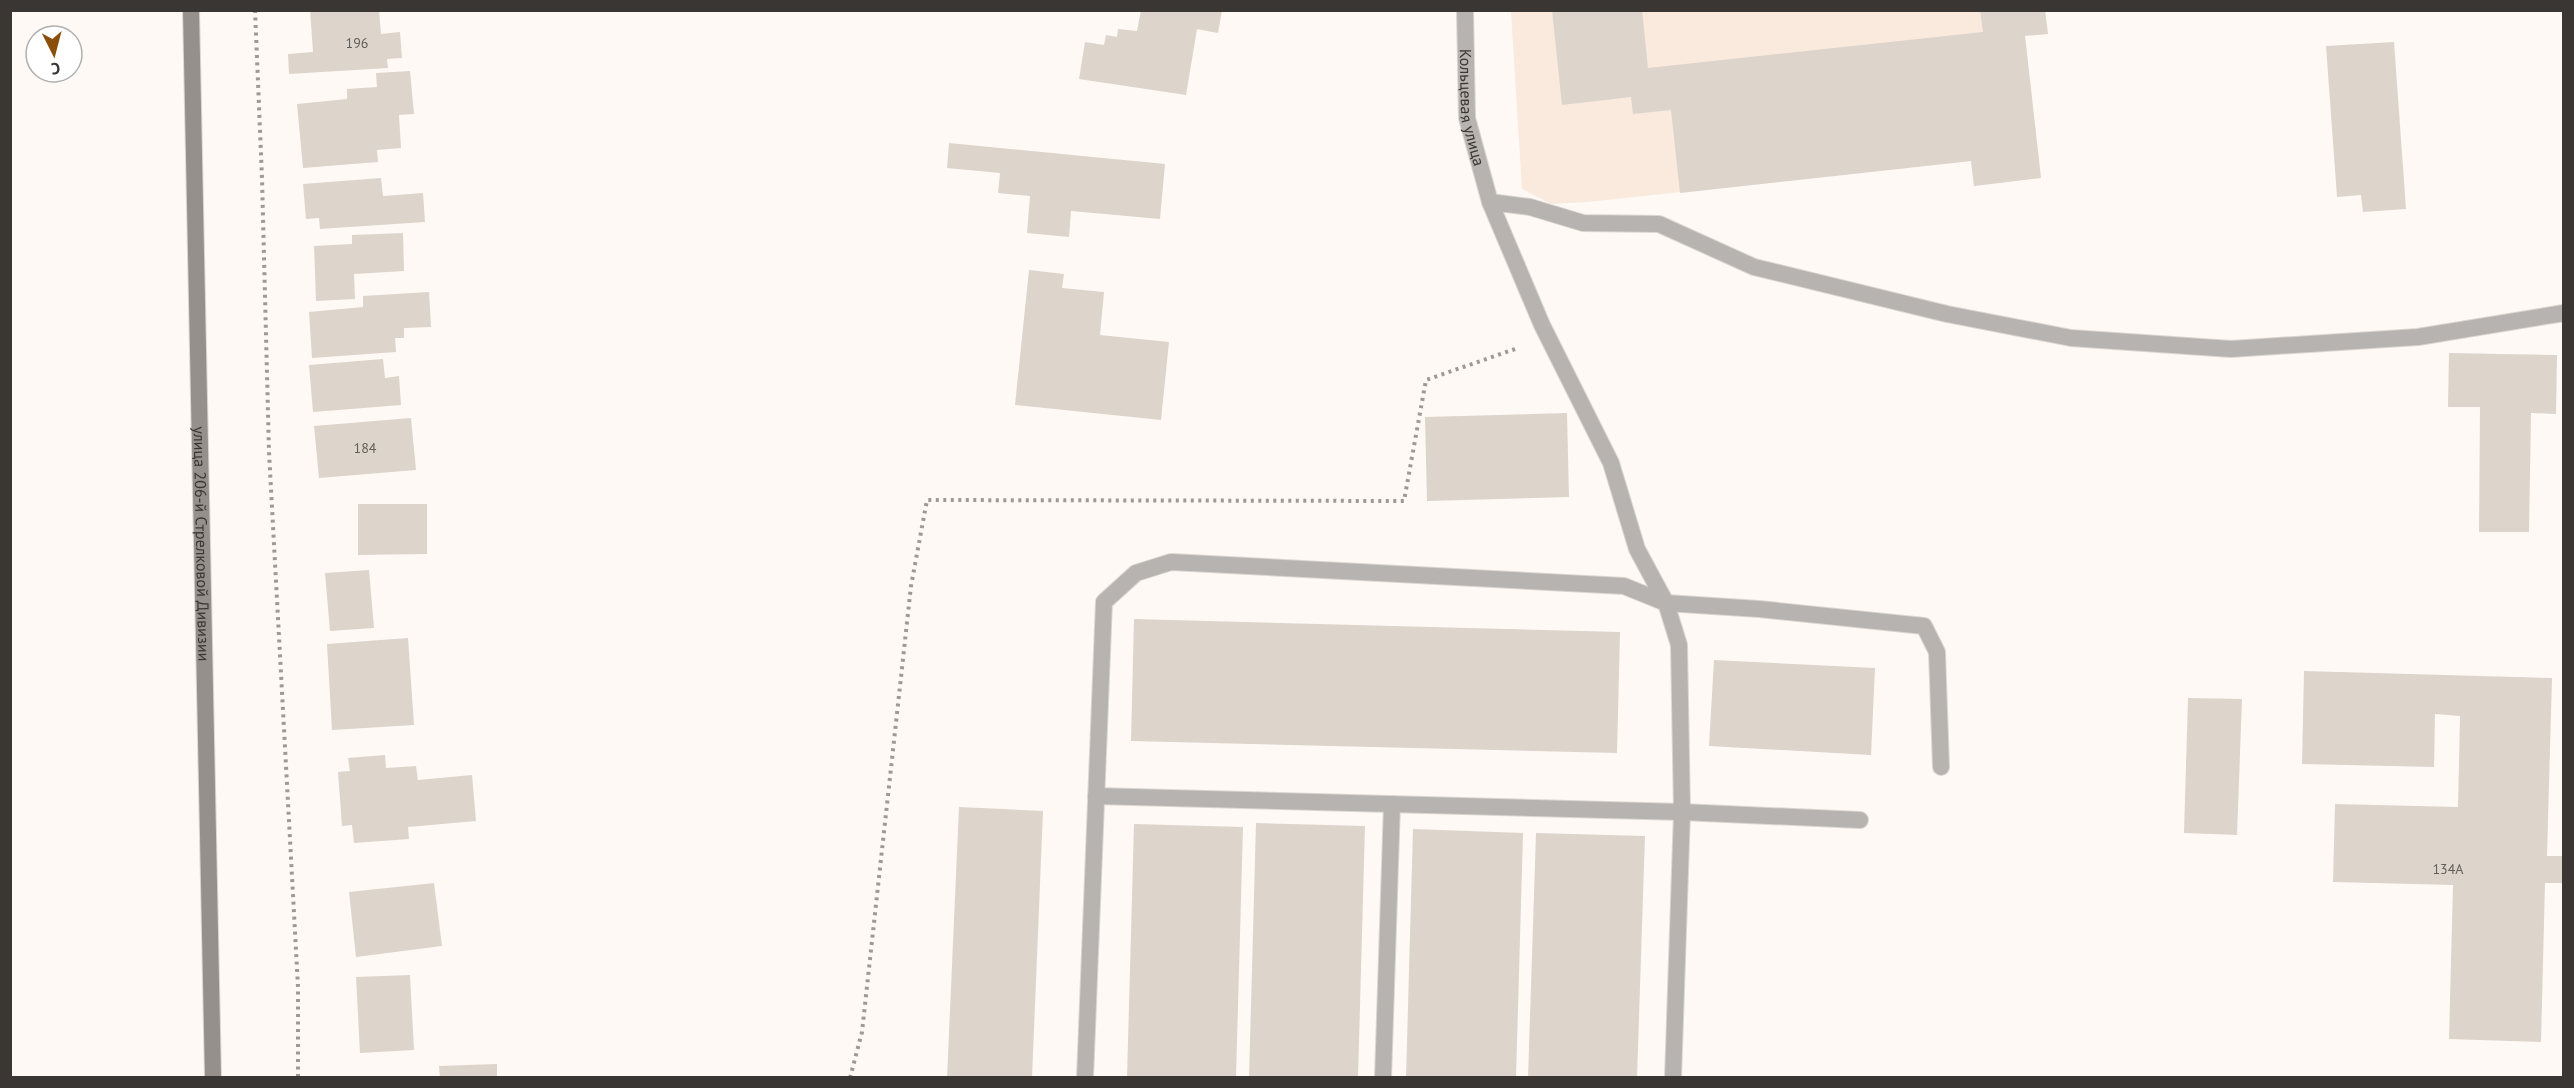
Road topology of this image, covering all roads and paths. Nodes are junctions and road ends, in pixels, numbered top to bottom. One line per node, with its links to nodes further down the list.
1 (191, 10): 13 (main road, улица 206-й Стрелковой Дивизии)
2 (255, 10): 14 (path)
3 (1465, 10): 4 (street, Кольцевая улица)
4 (1490, 202): 5 (street); 6 (street, Кольцевая улица)
5 (2564, 314)
6 (1548, 337): 7 (street, Кольцевая улица); 15 (path)
7 (1666, 603): 8 (street); 9 (street); 11 (street, Кольцевая улица)
8 (1941, 767)
9 (1096, 796): 10 (street); 16 (street)
10 (1392, 804): 11 (street); 17 (street)
11 (1682, 812): 12 (street); 18 (street, Кольцевая улица)
12 (1860, 820)
13 (213, 1077)
14 (298, 1077)
15 (850, 1077)
16 (1085, 1077)
17 (1383, 1077)
18 (1673, 1077)

